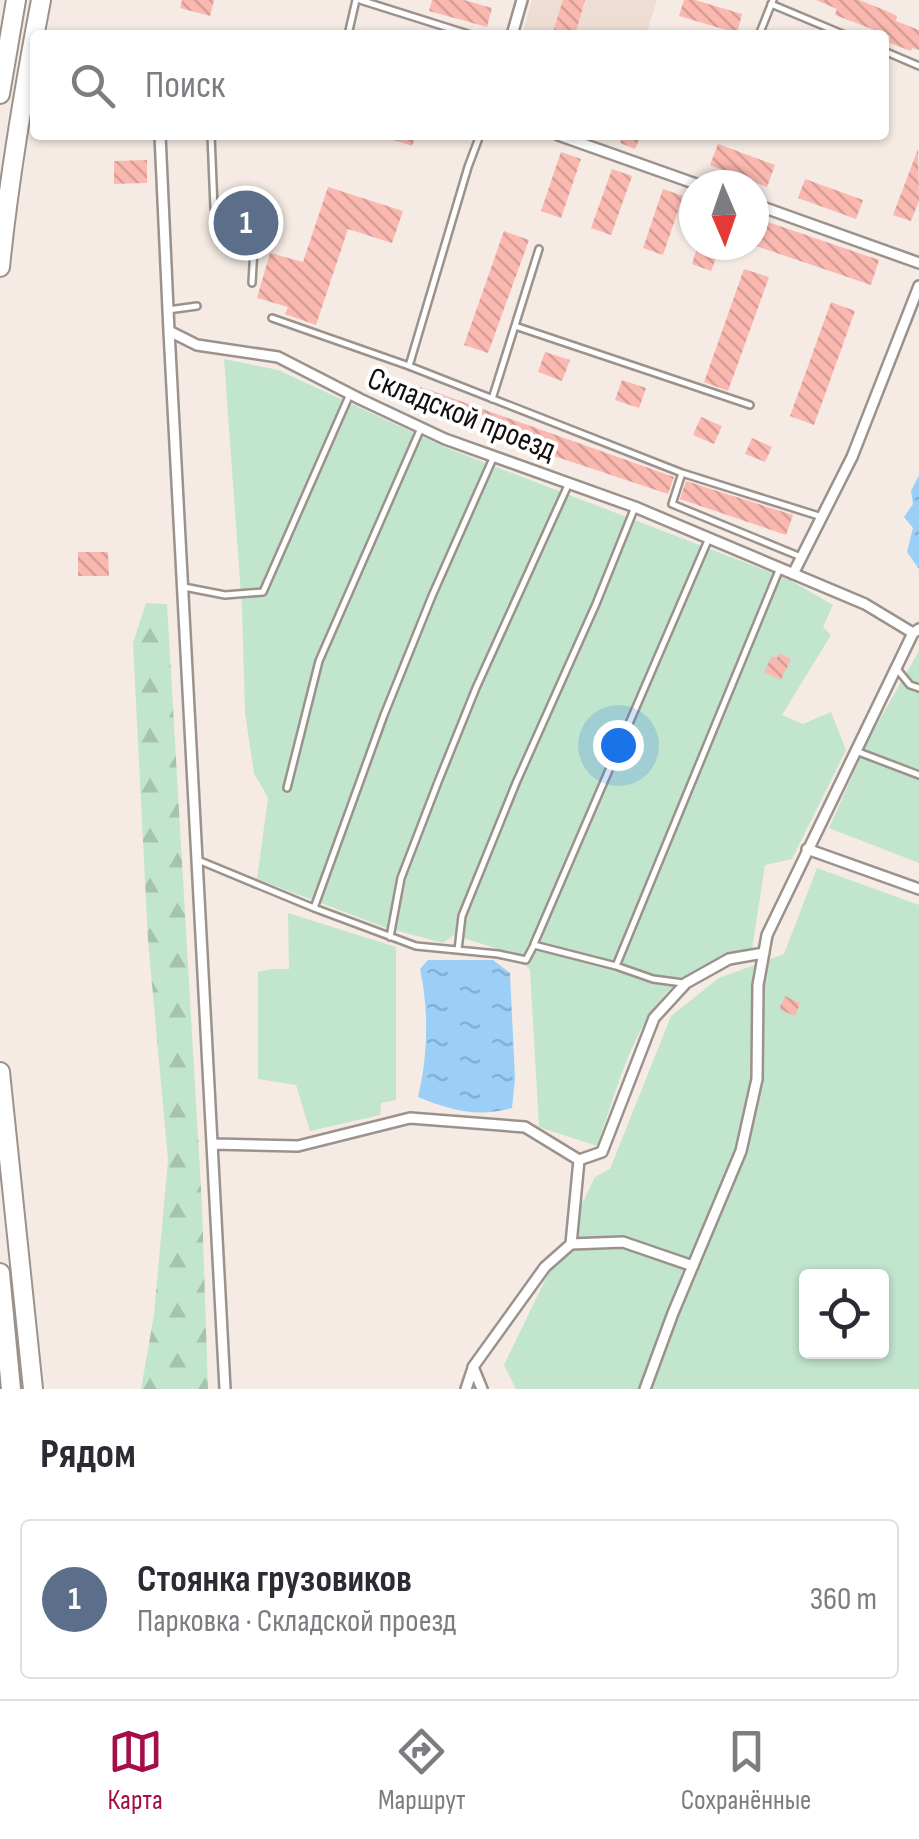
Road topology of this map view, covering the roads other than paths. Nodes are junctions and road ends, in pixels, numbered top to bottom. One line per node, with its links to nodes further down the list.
1 (16, 0): 15 (highway)
2 (41, 0): 6 (highway)
3 (358, 0): 7 (lane); 8 (lane)
4 (522, 0): 9 (street)
5 (772, 2): 10 (lane); 11 (lane)
6 (37, 30)
7 (349, 30)
8 (455, 30)
9 (513, 30)
10 (761, 30)
11 (834, 30)
12 (889, 53): 13 (lane)
13 (919, 66)
14 (30, 73): 24 (highway)
15 (0, 94)
16 (160, 140): 28 (street)
17 (211, 140): 25 (lane)
18 (478, 140): 32 (lane)
19 (572, 140): 20 (street)
20 (679, 178)
21 (769, 209): 23 (street)
22 (539, 249): 30 (lane)
23 (919, 263)
24 (0, 267)
25 (252, 283)
26 (919, 286): 41 (street)
27 (196, 306): 28 (lane)
28 (168, 310): 31 (street)
29 (272, 318): 32 (lane)
30 (515, 326): 34 (lane); 35 (lane)
31 (168, 331): 33 (street, Складской проезд); 46 (street)
32 (408, 366): 34 (lane)
33 (350, 394): 36 (street, Складской проезд); 46 (lane)
34 (492, 399): 38 (lane)
35 (750, 405)
36 (422, 428): 37 (street, Складской проезд); 52 (lane)
37 (494, 456): 39 (street, Складской проезд); 56 (lane)
38 (682, 473): 41 (lane); 43 (lane)
39 (569, 483): 40 (street, Складской проезд); 57 (lane)
40 (635, 506): 42 (street, Складской проезд); 59 (lane)
41 (822, 518): 43 (street)
42 (709, 538): 44 (street, Складской проезд); 58 (lane)
43 (802, 557): 45 (street)
44 (780, 568): 45 (street, Складской проезд); 61 (lane)
45 (793, 574): 47 (street, Складской проезд)
46 (182, 587): 54 (street)
47 (916, 631): 48 (street)
48 (897, 669): 49 (lane); 50 (street)
49 (919, 688)
50 (856, 750): 51 (lane); 53 (street)
51 (919, 774)
52 (287, 788)
53 (808, 849): 55 (street); 60 (street)
54 (198, 860): 56 (lane); 64 (street)
55 (919, 890)
56 (314, 908): 57 (lane)
57 (390, 936): 59 (lane)
58 (534, 945): 59 (lane); 61 (lane)
59 (458, 950)
60 (764, 954): 62 (street); 67 (street)
61 (616, 966): 62 (lane)
62 (686, 983): 65 (street)
63 (0, 1072): 71 (highway)
64 (213, 1144): 65 (street); 72 (street)
65 (579, 1160): 66 (street)
66 (572, 1244): 67 (street); 69 (street)
67 (692, 1266): 75 (street)
68 (0, 1273): 70 (highway)
69 (473, 1367): 73 (street); 74 (street)
70 (12, 1389)
71 (33, 1389)
72 (225, 1389)
73 (466, 1389)
74 (482, 1389)
75 (645, 1389)

